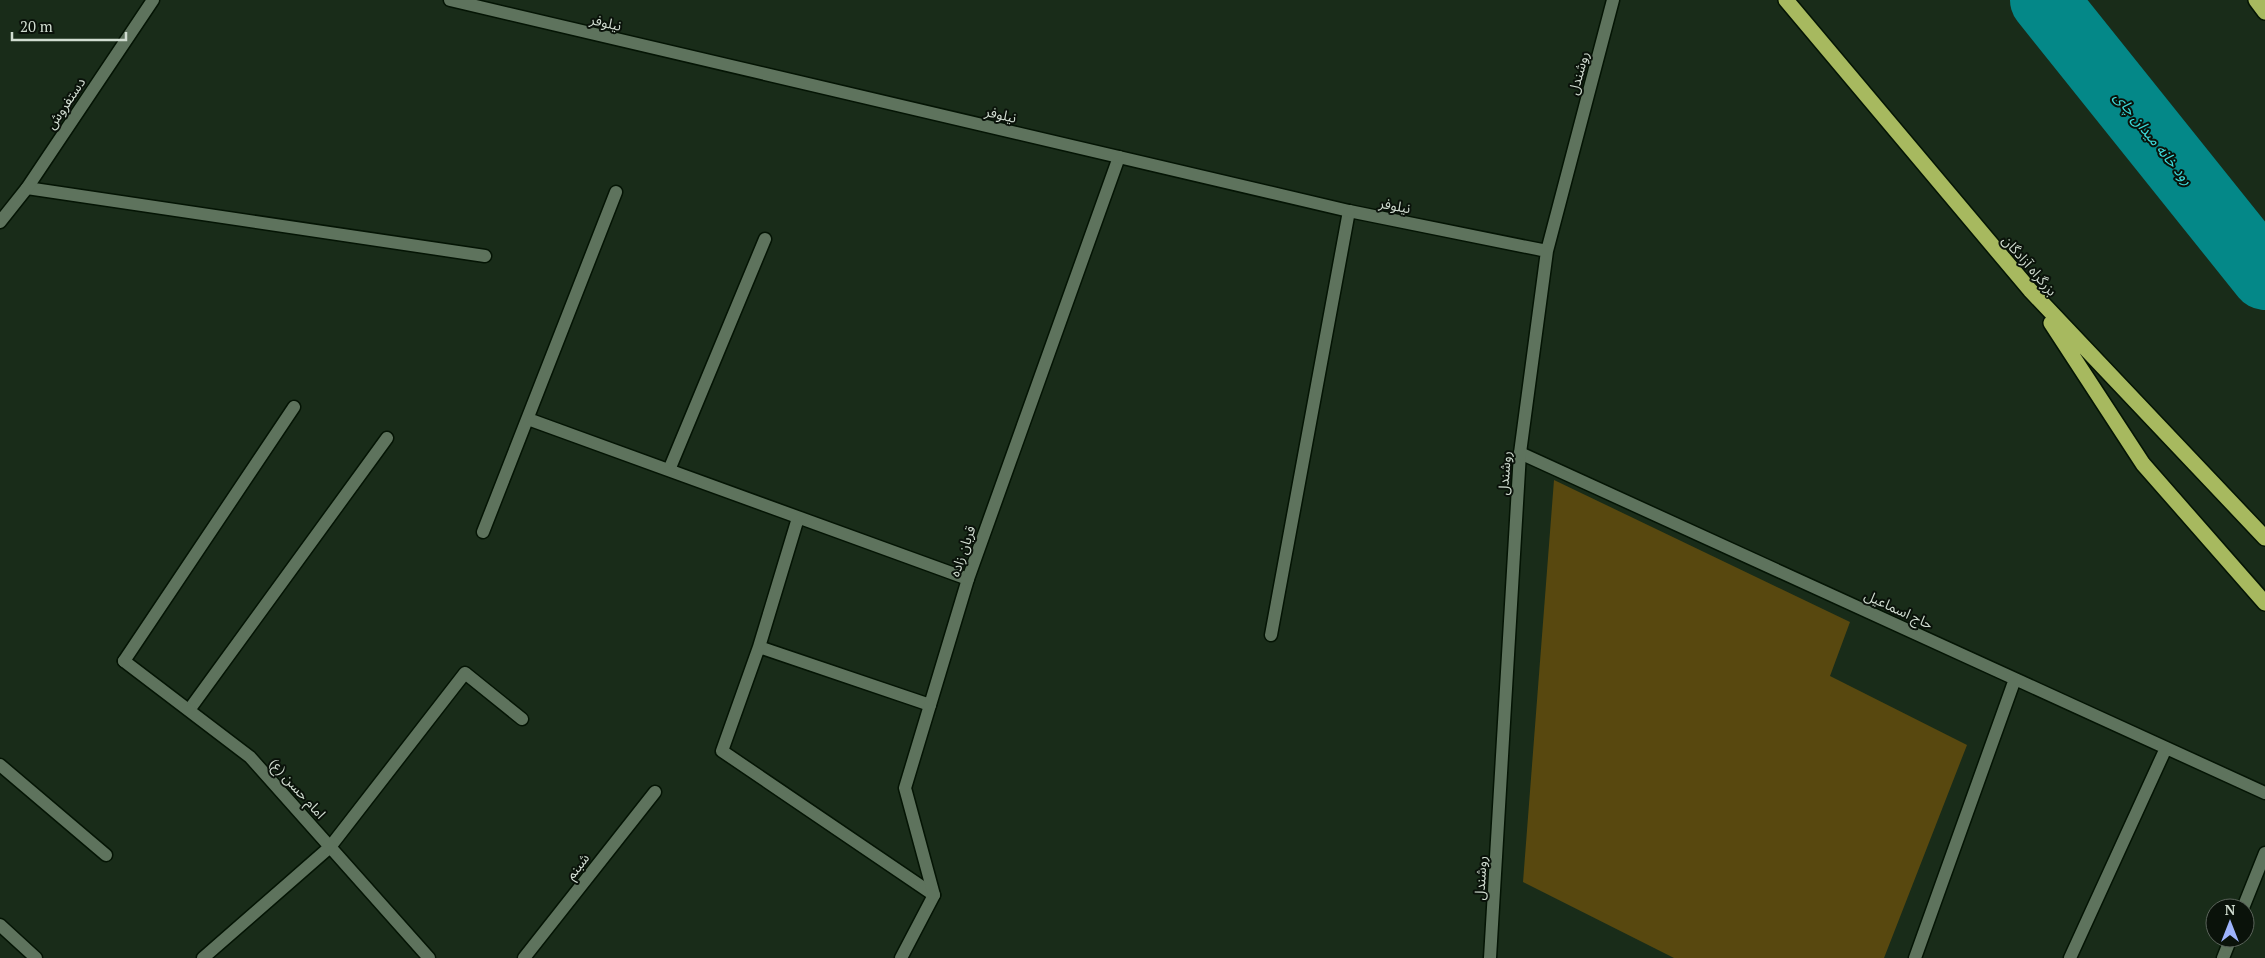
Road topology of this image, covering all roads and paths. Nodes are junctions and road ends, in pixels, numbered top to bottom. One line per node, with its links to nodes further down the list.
1 (153, 0): 8 (street, دستفروش)
2 (450, 0): 7 (street, نیلوفر)
3 (1613, 0): 13 (street, روشندل)
4 (1786, 0): 15 (highway, بزرگراه آزادگان)
5 (2256, 0): 6 (highway)
6 (2265, 12)
7 (1119, 157): 10 (street, نیلوفر); 24 (street, قربان زاده)
8 (27, 188): 11 (street, دستفروش); 14 (street)
9 (616, 192): 17 (street)
10 (1349, 211): 13 (street, نیلوفر); 26 (street)
11 (0, 222)
12 (765, 239): 20 (street)
13 (1547, 251): 19 (street, روشندل)
14 (485, 256)
15 (2030, 290): 23 (highway, بزرگراه آزادگان); 25 (highway)
16 (294, 408): 30 (street, امام حسن (ع))
17 (528, 419): 20 (street); 22 (street)
18 (387, 438): 30 (street)
19 (1520, 453): 28 (street, حاج اسماعیل); 47 (street, روشندل)
20 (669, 470): 21 (street)
21 (798, 518): 24 (street); 27 (street)
22 (483, 532)
23 (2265, 538)
24 (968, 579): 29 (street, قربان زاده)
25 (2265, 603)
26 (1271, 635)
27 (759, 648): 29 (street); 39 (street)
28 (2015, 679): 32 (street, حاج اسماعیل); 48 (street)
29 (930, 705): 39 (street, قربان زاده)
30 (189, 710): 36 (street, امام حسن (ع))
31 (522, 719): 36 (street)
32 (2166, 748): 35 (street, حاج اسماعیل); 49 (street)
33 (0, 764): 38 (street)
34 (655, 792): 45 (street, شبنم)
35 (2265, 793)
36 (330, 846): 43 (street); 44 (street, امام حسن (ع))
37 (2265, 852): 40 (street)
38 (106, 855)
39 (934, 895): 46 (street)
40 (2247, 898)
41 (0, 925): 42 (street)
42 (36, 958)
43 (204, 958)
44 (429, 958)
45 (524, 958)
46 (901, 958)
47 (1490, 958)
48 (1915, 958)
49 (2070, 958)

